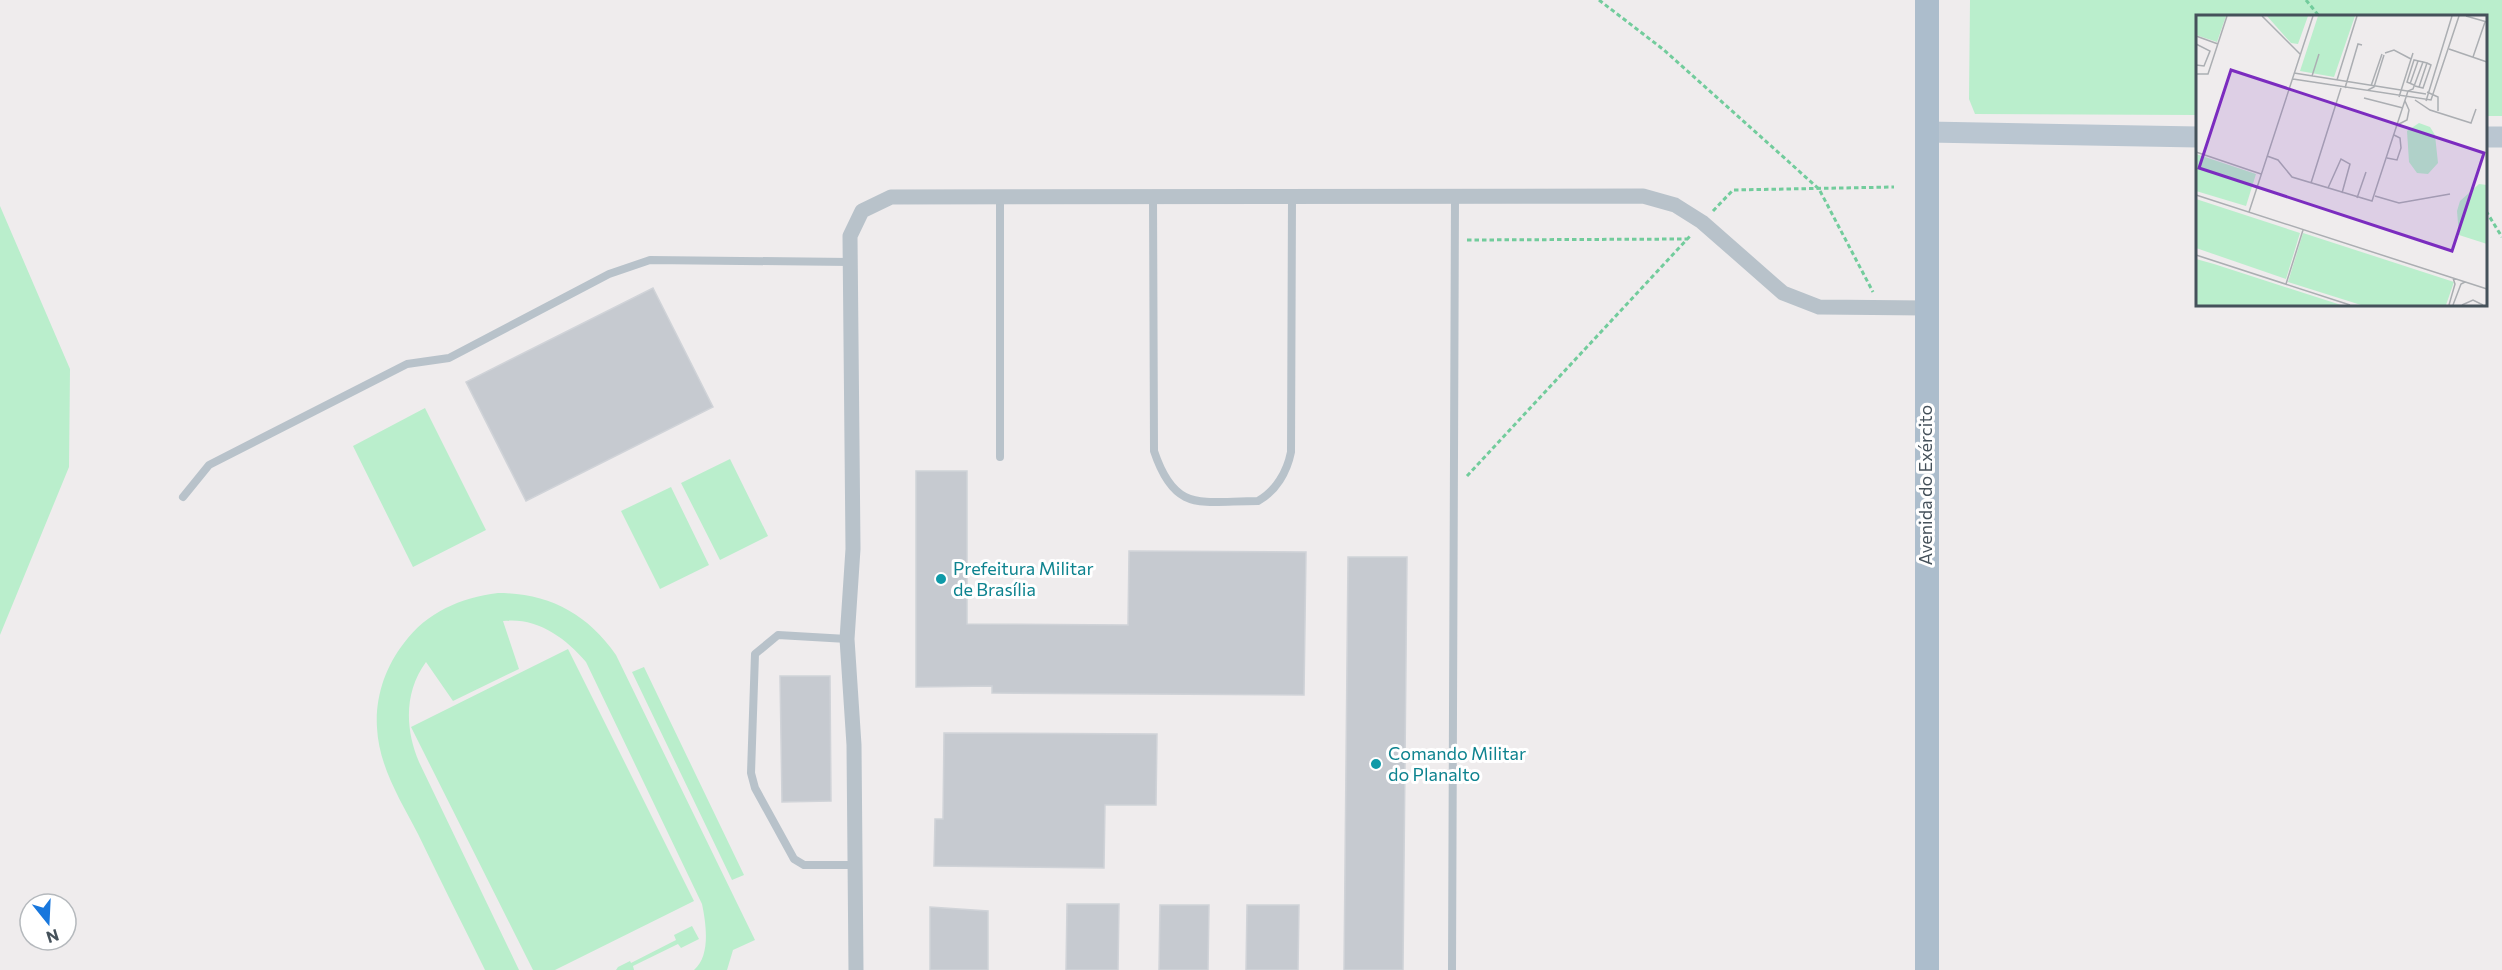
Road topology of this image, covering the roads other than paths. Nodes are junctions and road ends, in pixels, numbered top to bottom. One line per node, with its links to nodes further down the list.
1 (1927, 0): 2 (main road, Avenida do Exército)
2 (1928, 132): 3 (main road); 11 (main road, Avenida do Exército)
3 (2196, 137)
4 (2502, 137): 5 (main road)
5 (2487, 138)
6 (1000, 198): 7 (street); 10 (street); 12 (lane)
7 (1153, 198): 8 (street); 8 (lane)
8 (1292, 198): 9 (street)
9 (1455, 198): 11 (street); 17 (lane)
10 (850, 262): 13 (lane); 14 (street)
11 (1926, 308): 18 (main road, Avenida do Exército)
12 (1000, 457)
13 (183, 497)
14 (847, 639): 15 (street); 15 (lane)
15 (855, 865): 16 (street)
16 (854, 968)
17 (1452, 970)
18 (1927, 970)

